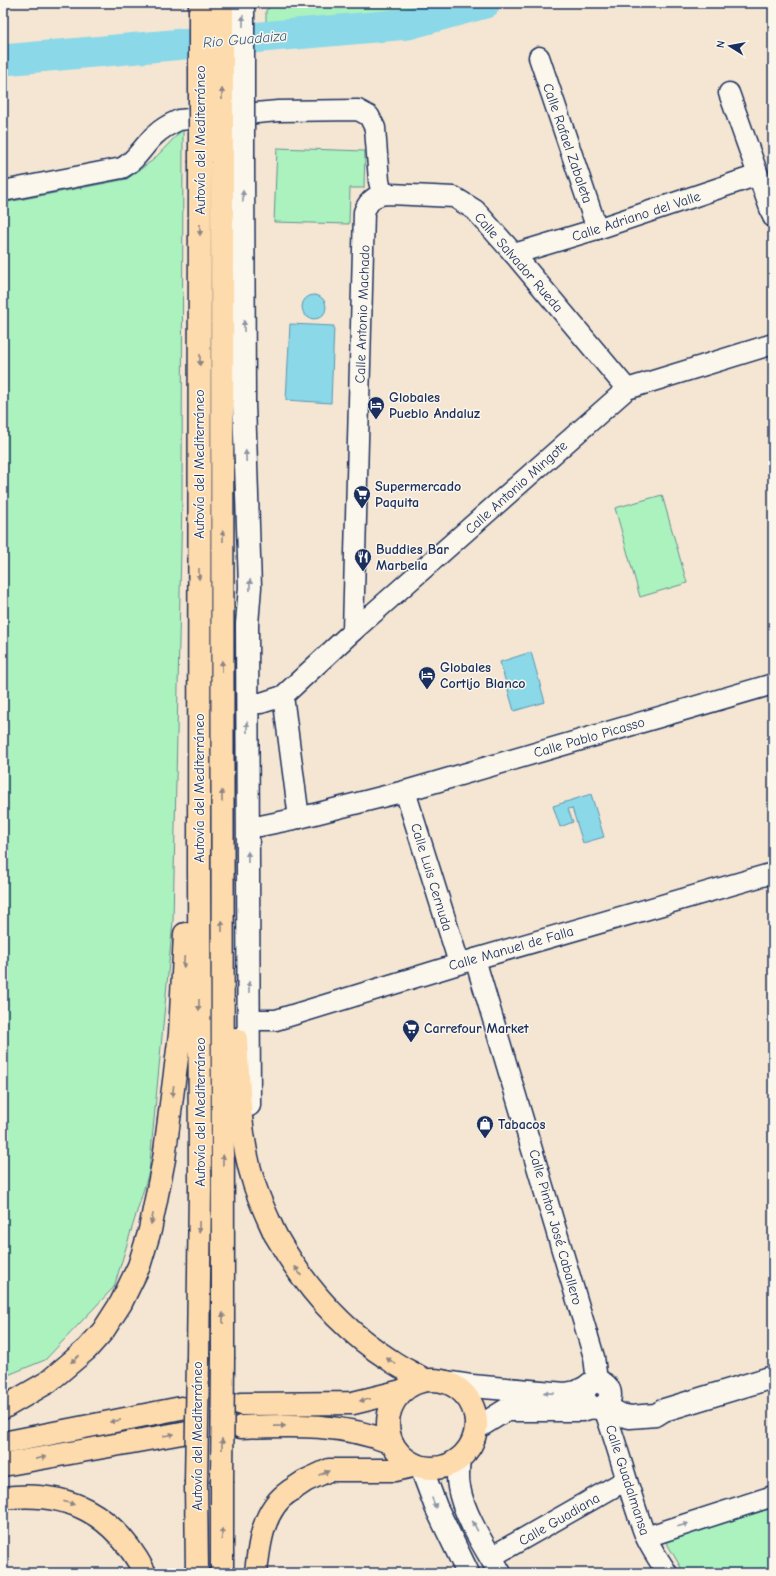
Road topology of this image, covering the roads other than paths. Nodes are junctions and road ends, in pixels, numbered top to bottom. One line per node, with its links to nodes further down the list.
1 (200, 3): 22 (main road, Autovía del Mediterráneo, one-way to 22, bridge)
2 (222, 3): 6 (main road, Autovía del Mediterráneo, one-way to 2, bridge)
3 (243, 3): 6 (street, one-way to 3, bridge)
4 (539, 57): 11 (street, Calle Rafael Zabaleta)
5 (729, 93): 7 (street)
6 (232, 159): 18 (street, one-way to 6); 25 (main road, Autovía del Mediterráneo, one-way to 6)
7 (758, 175): 10 (street); 11 (street, Calle Adriano del Valle)
8 (3, 191): 9 (street)
9 (382, 194): 12 (street, Calle Salvador Rueda); 15 (street, Calle Antonio Machado)
10 (773, 217)
11 (597, 229): 12 (street, Calle Adriano del Valle)
12 (514, 254): 14 (street, Calle Salvador Rueda)
13 (773, 344): 14 (street, Calle Antonio Mingote)
14 (627, 389): 15 (street, Calle Antonio Mingote)
15 (353, 632): 17 (street, Calle Antonio Mingote)
16 (773, 684): 19 (street, Calle Pablo Picasso)
17 (283, 696): 18 (street, Calle Antonio Mingote); 20 (street)
18 (247, 703): 21 (street, one-way to 18)
19 (405, 791): 20 (street, Calle Pablo Picasso); 24 (street, Calle Luis Cernuda)
20 (299, 818): 21 (street, Calle Pablo Picasso)
21 (248, 826): 26 (street, one-way to 21)
22 (199, 868): 33 (main road, one-way to 33); 50 (main road, Autovía del Mediterráneo, one-way to 50, bridge)
23 (773, 872): 24 (street, Calle Manuel de Falla)
24 (467, 961): 26 (street, Calle Manuel de Falla); 31 (street, Calle Pintor José Caballero)
25 (222, 965): 27 (main road); 51 (main road, Autovía del Mediterráneo, one-way to 25, bridge)
26 (250, 1020): 27 (street)
27 (275, 1234): 29 (main road, one-way to 27)
28 (773, 1377): 31 (street)
29 (435, 1381): 30 (main road); 31 (street, one-way to 29); 36 (main road)
30 (402, 1391): 32 (main road, one-way to 32); 39 (main road)
31 (599, 1396): 36 (street); 43 (street, Calle Guadalmansa)
32 (241, 1404)
33 (3, 1408)
34 (181, 1408): 38 (main road, one-way to 38)
35 (241, 1427): 39 (main road, one-way to 39)
36 (477, 1428): 40 (main road)
37 (182, 1433): 41 (main road, one-way to 37)
38 (3, 1443)
39 (392, 1443): 42 (main road)
40 (459, 1459): 42 (main road); 48 (street, one-way to 40)
41 (3, 1466)
42 (418, 1466): 44 (main road, one-way to 42); 54 (street, one-way to 54)
43 (626, 1480): 47 (street, Calle Guadalmansa); 48 (street, Calle Guadiana)
44 (290, 1491): 52 (main road); 53 (street)
45 (773, 1496): 47 (street, one-way to 45)
46 (3, 1498): 49 (main road, one-way to 49)
47 (646, 1537): 55 (street, Calle Guadalmansa)
48 (495, 1565)
49 (145, 1573)
50 (197, 1573)
51 (222, 1573)
52 (256, 1573)
53 (266, 1573)
54 (468, 1573)
55 (667, 1573)

